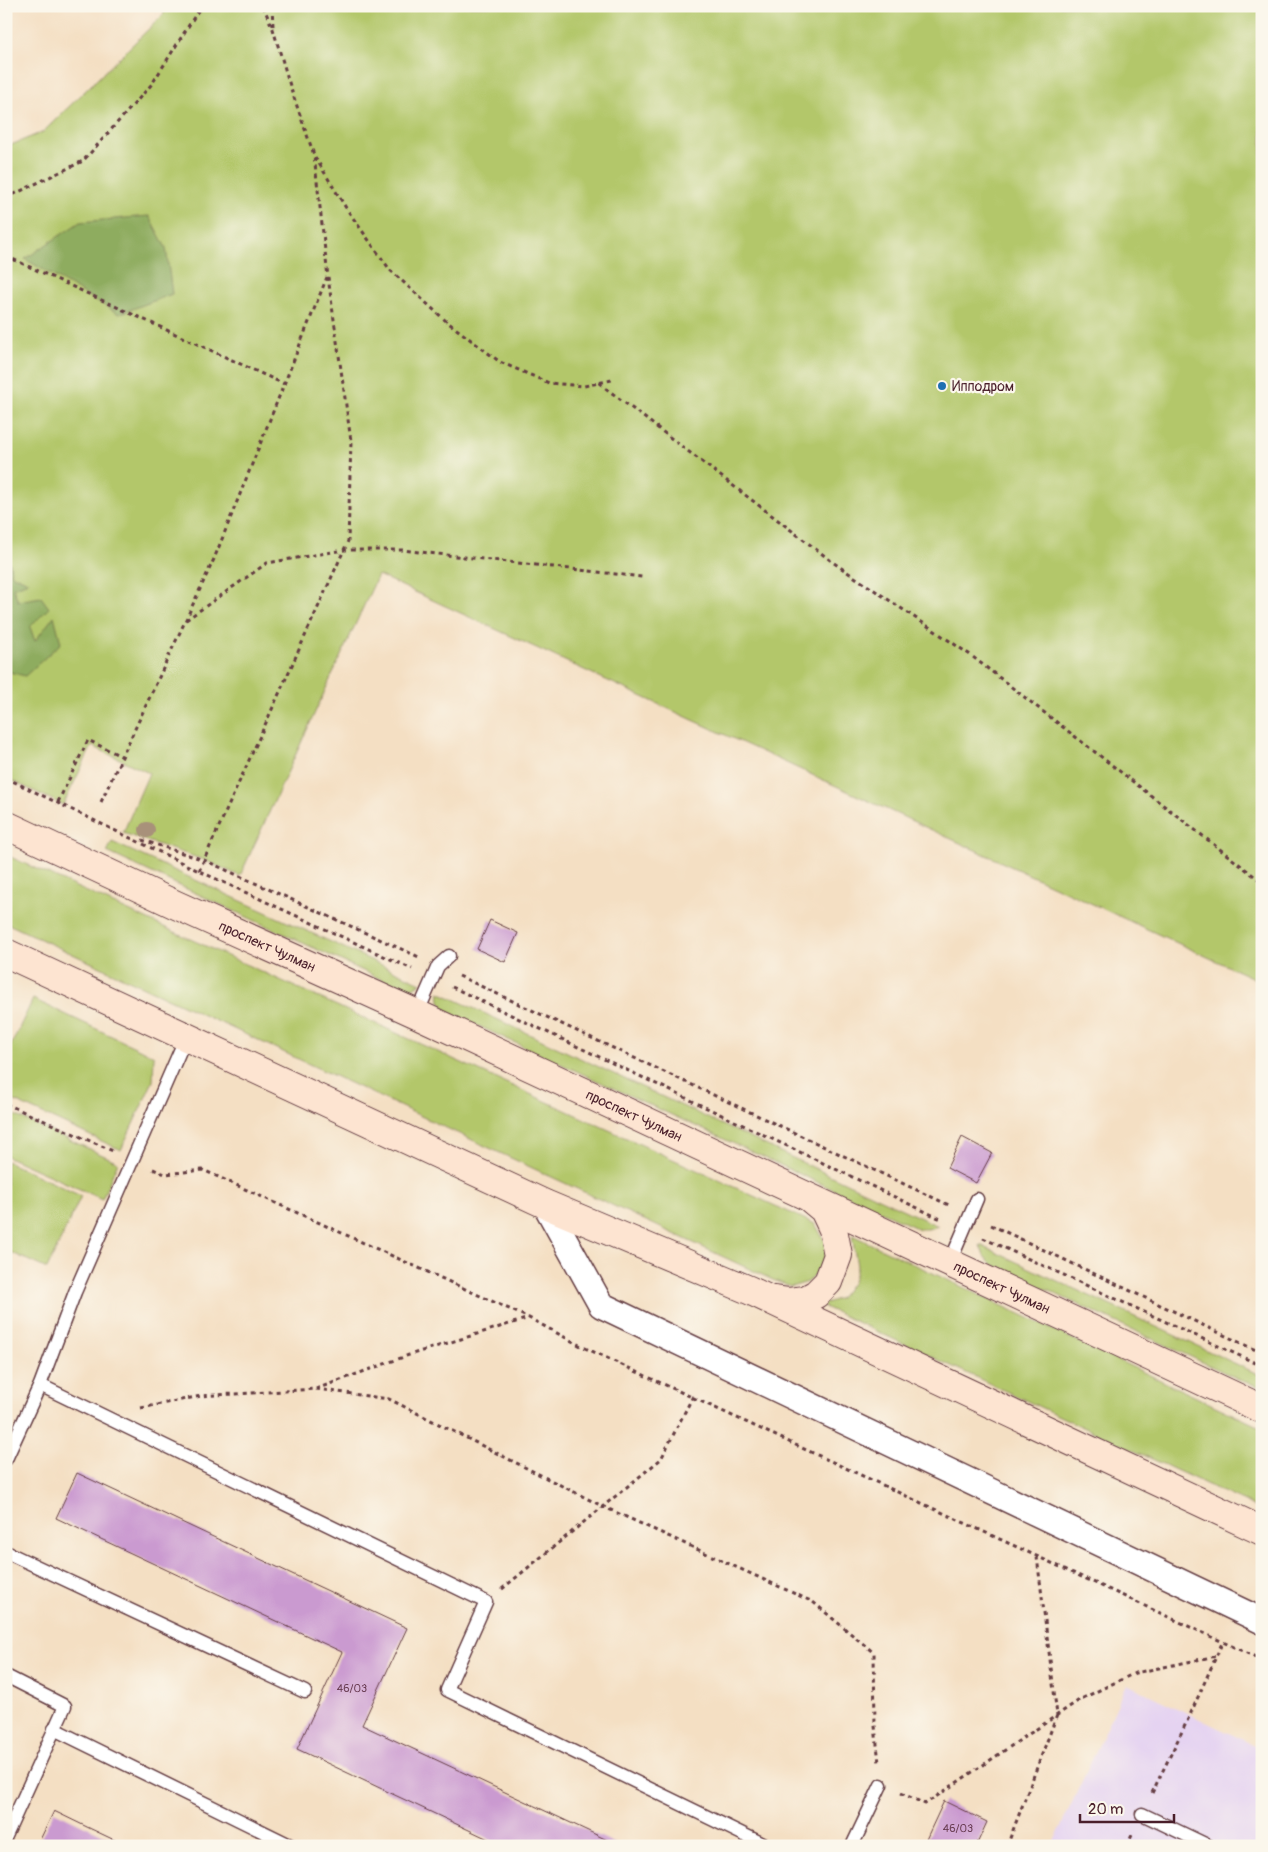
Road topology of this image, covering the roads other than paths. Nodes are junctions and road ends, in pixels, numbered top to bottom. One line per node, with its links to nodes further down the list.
1 (6, 825): 4 (main road, проспект Чулман)
2 (6, 953): 5 (main road)
3 (449, 956): 4 (lane)
4 (418, 1014): 6 (main road, проспект Чулман)
5 (186, 1037): 8 (main road); 11 (lane)
6 (806, 1195): 9 (main road, проспект Чулман); 10 (main road)
7 (977, 1199): 9 (lane)
8 (545, 1204): 10 (main road); 16 (street)
9 (950, 1262): 12 (main road, проспект Чулман)
10 (769, 1298): 14 (main road)
11 (40, 1385): 13 (lane); 24 (lane)
12 (1262, 1409)
13 (6, 1459)
14 (1262, 1531)
15 (6, 1552): 18 (lane)
16 (1262, 1621)
17 (6, 1676): 19 (lane)
18 (305, 1692)
19 (54, 1729): 22 (lane); 23 (lane)
20 (881, 1785): 25 (lane)
21 (1142, 1814): 26 (lane)
22 (6, 1836)
23 (292, 1846)
24 (768, 1846)
25 (852, 1846)
26 (1209, 1846)

